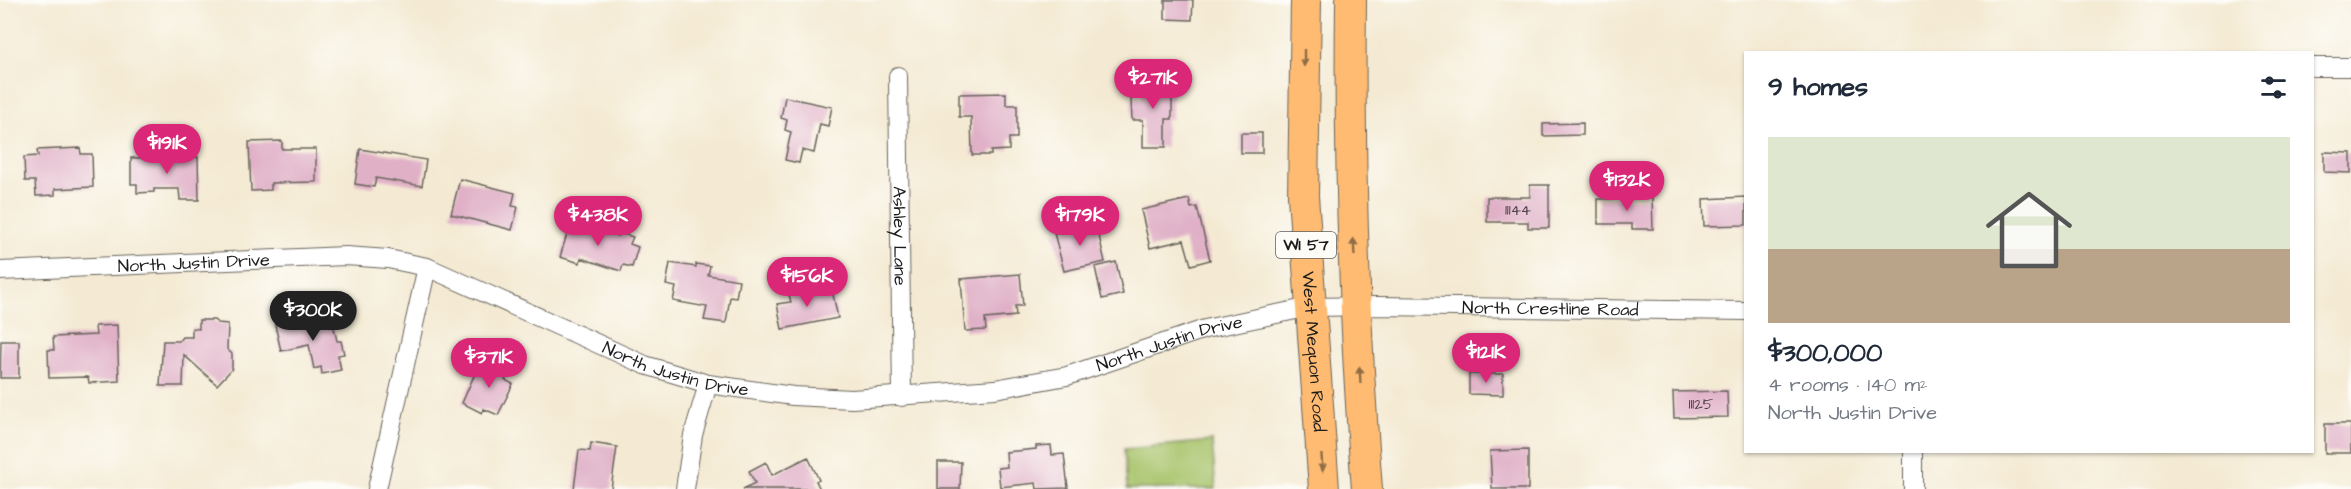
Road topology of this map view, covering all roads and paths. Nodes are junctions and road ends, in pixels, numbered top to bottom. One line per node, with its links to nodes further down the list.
1 (1306, 0): 9 (main road, West Mequon Road / WI 57, one-way to 9)
2 (1351, 0): 8 (main road, WI 57, one-way to 2)
3 (2314, 67): 4 (street)
4 (2351, 67)
5 (898, 76): 12 (street, Ashley Lane)
6 (427, 267): 7 (street, North Justin Drive); 11 (street, North Justin Drive); 14 (street)
7 (0, 271)
8 (1356, 306): 9 (street, North Justin Drive); 10 (street, North Crestline Road); 17 (main road, WI 57, one-way to 8)
9 (1310, 307): 12 (street, North Justin Drive); 16 (main road, West Mequon Road / WI 57, one-way to 16)
10 (1744, 312)
11 (708, 384): 12 (street, North Justin Drive); 15 (street)
12 (902, 397)
13 (1913, 453): 18 (street)
14 (377, 489)
15 (686, 489)
16 (1324, 489)
17 (1367, 489)
18 (1913, 489)

